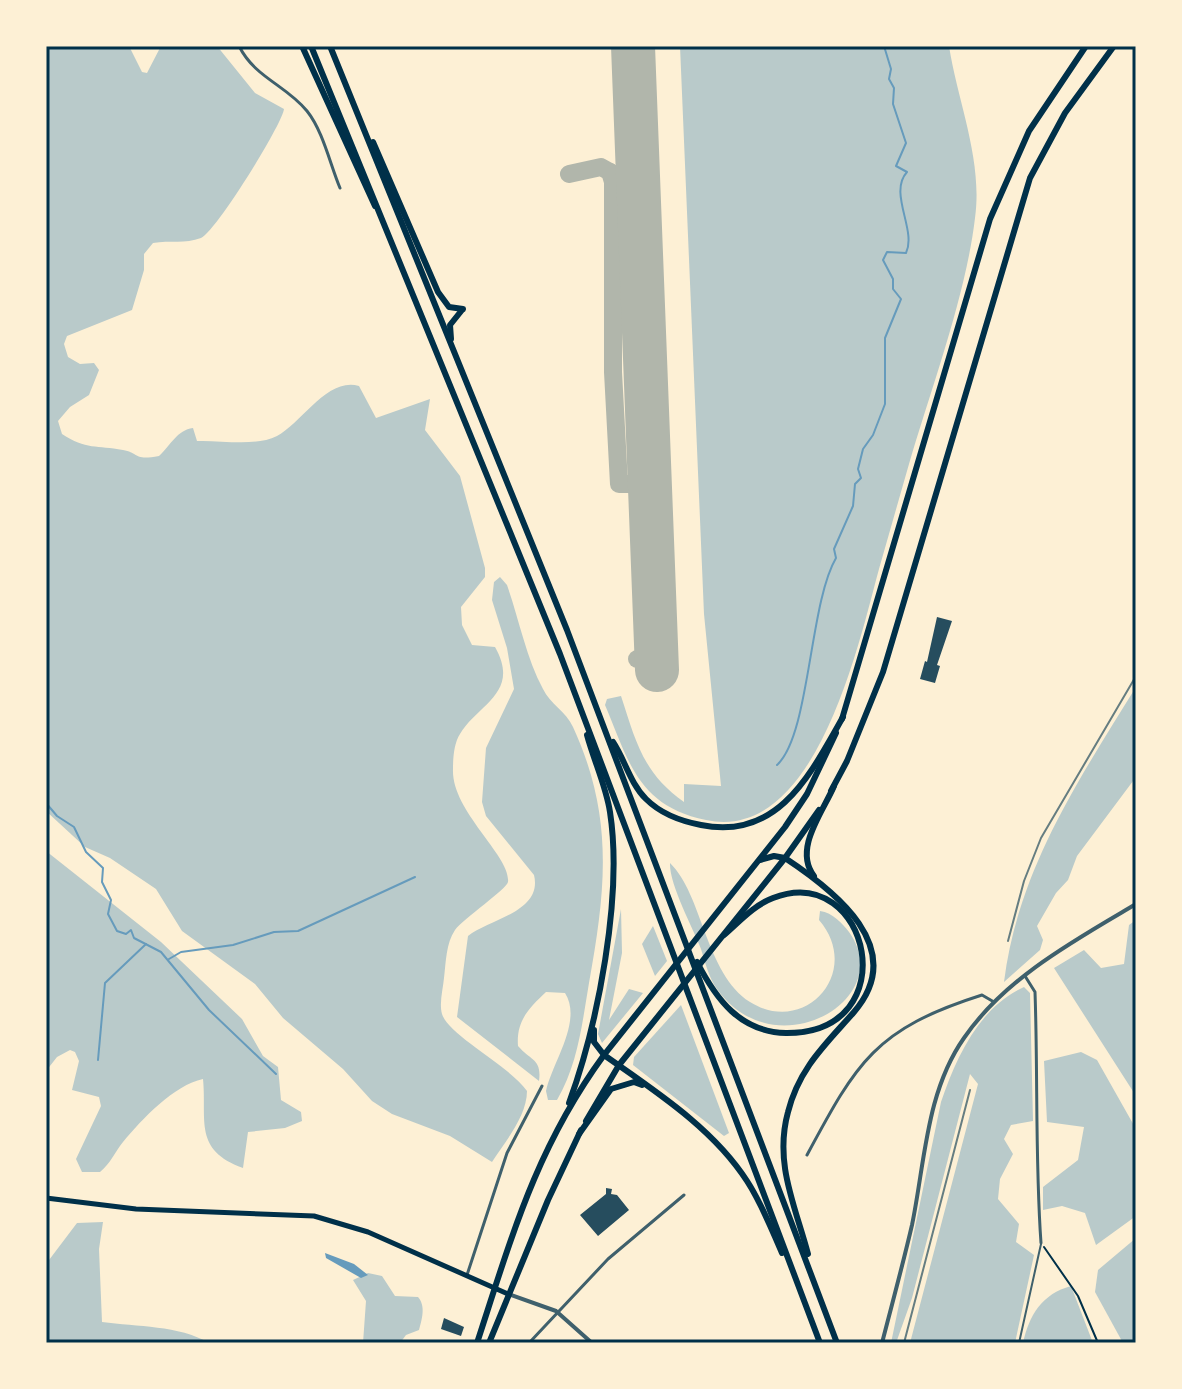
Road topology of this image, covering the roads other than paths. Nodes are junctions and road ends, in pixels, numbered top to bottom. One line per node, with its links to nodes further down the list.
1 (239, 46): 8 (street)
2 (302, 46): 9 (main road)
3 (311, 46): 9 (main road)
4 (330, 46): 7 (main road)
5 (1086, 46): 12 (main road)
6 (1114, 46): 14 (main road)
7 (367, 134): 10 (main road); 10 (main road)
8 (340, 188)
9 (380, 212): 11 (main road)
10 (452, 346): 13 (main road)
11 (578, 701): 22 (main road); 38 (main road)
12 (843, 717): 13 (main road); 16 (main road)
13 (606, 730): 20 (main road)
14 (834, 786): 15 (main road); 17 (main road)
15 (785, 858): 16 (main road); 17 (main road); 19 (main road)
16 (760, 860): 24 (main road)
17 (821, 884): 35 (main road)
18 (1136, 904): 21 (street)
19 (724, 935): 20 (main road); 25 (main road)
20 (684, 937): 35 (main road)
21 (1025, 976): 23 (street); 33 (street)
22 (599, 986): 24 (main road); 28 (main road)
23 (994, 1002): 30 (street); 46 (street)
24 (604, 1055): 25 (main road); 28 (main road)
25 (619, 1065): 27 (main road); 29 (main road)
26 (542, 1086): 34 (street)
27 (652, 1089): 29 (main road); 38 (main road)
28 (569, 1103): 36 (main road)
29 (579, 1134): 37 (main road)
30 (807, 1155)
31 (684, 1195): 39 (street)
32 (46, 1198): 34 (main road)
33 (1041, 1243): 47 (lane)
34 (467, 1275): 36 (main road)
35 (816, 1285): 45 (main road)
36 (494, 1288): 37 (main road); 40 (main road)
37 (508, 1294): 39 (street); 41 (main road)
38 (805, 1304): 44 (main road)
39 (556, 1311): 42 (street); 43 (street)
40 (477, 1343)
41 (489, 1343)
42 (529, 1343)
43 (592, 1343)
44 (820, 1343)
45 (837, 1343)
46 (882, 1343)
47 (1019, 1343)

